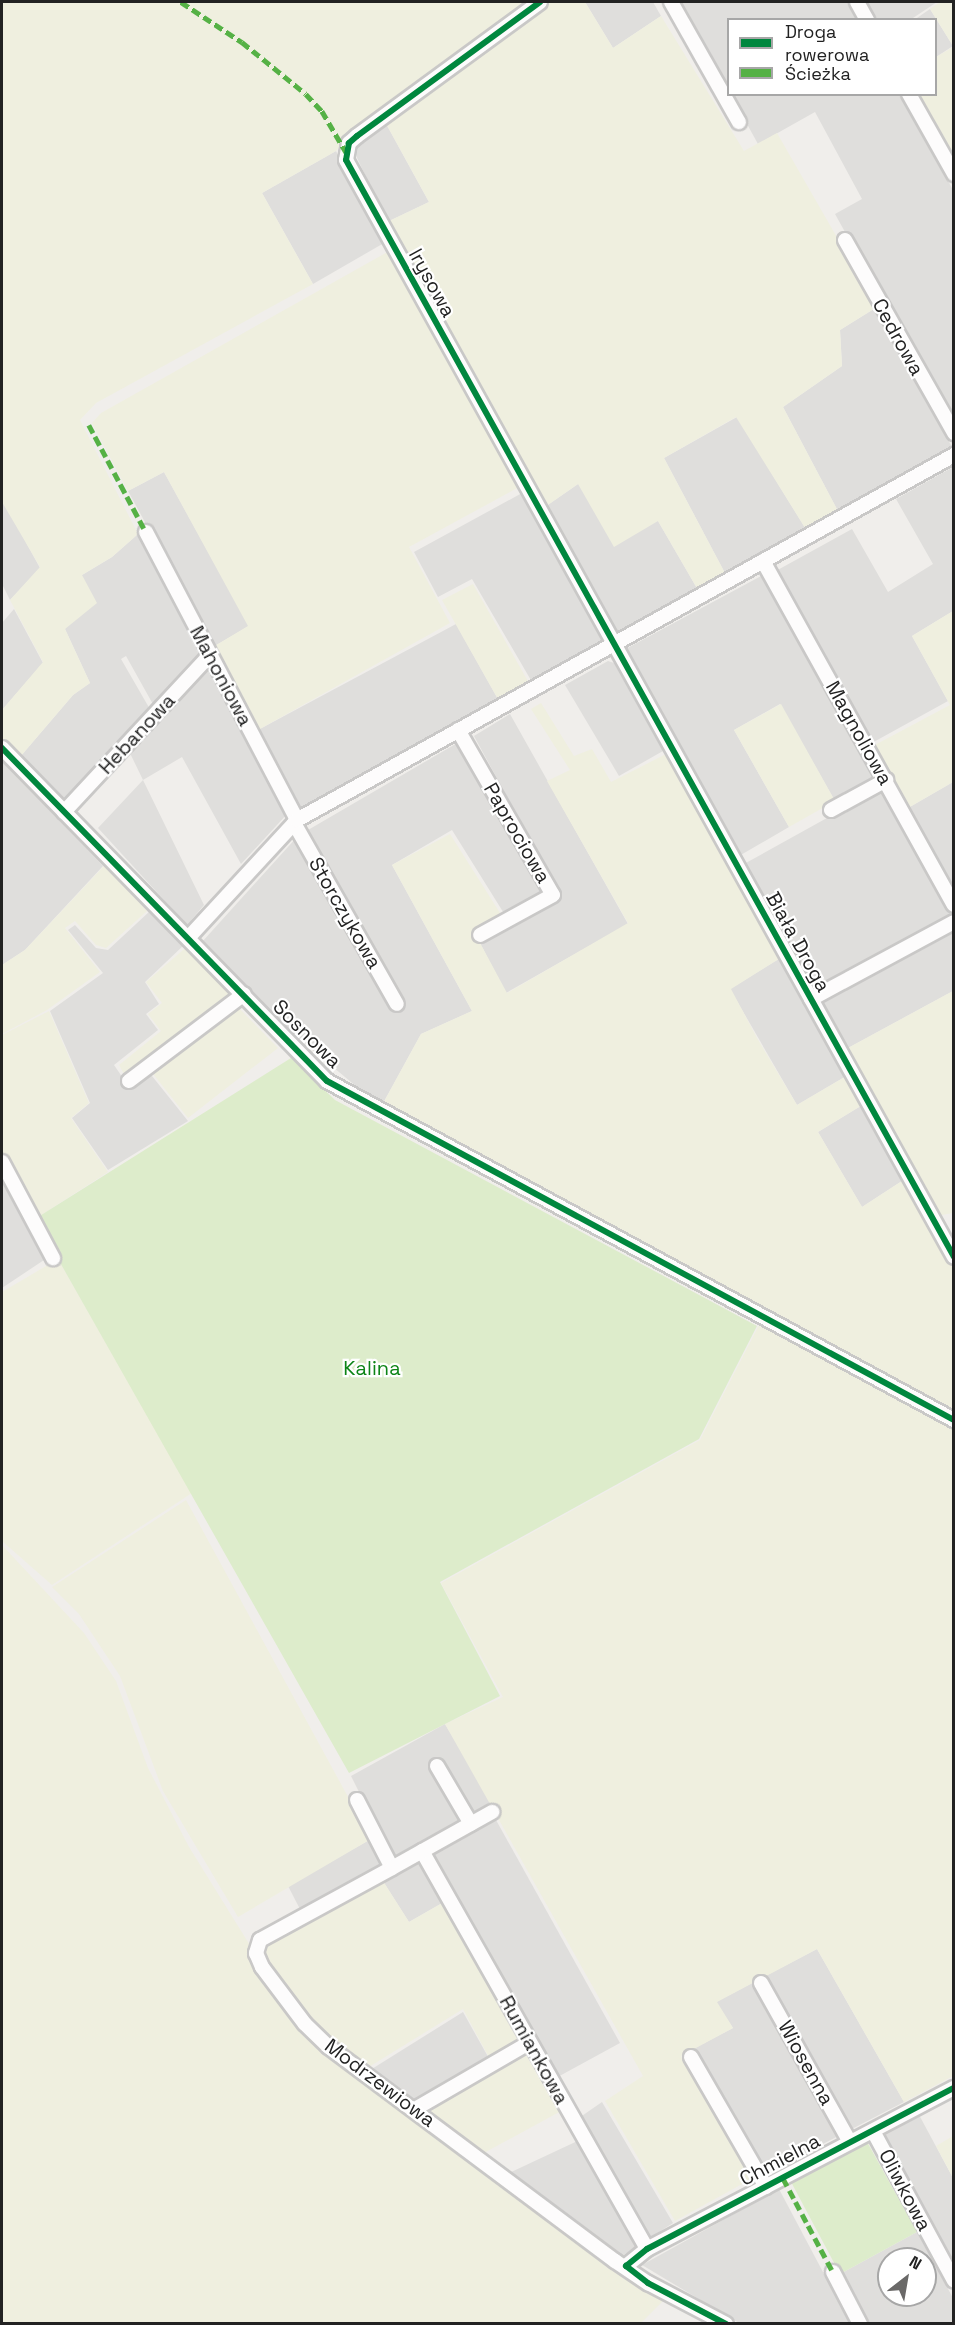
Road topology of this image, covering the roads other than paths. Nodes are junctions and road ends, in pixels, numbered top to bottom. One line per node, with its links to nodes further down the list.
1 (540, 2): 13 (street, Irysowa)
2 (671, 2): 6 (street)
3 (858, 2): 4 (street)
4 (866, 18)
5 (910, 96): 7 (street)
6 (739, 122)
7 (954, 174)
8 (846, 240): 9 (street, Cedrowa)
9 (954, 433)
10 (954, 455): 12 (street)
11 (146, 532): 14 (street, Mahoniowa)
12 (763, 561): 13 (street); 17 (street, Magnoliowa)
13 (614, 645): 15 (street); 26 (street, Biała Droga)
14 (210, 655): 19 (street, Hebanowa); 20 (street, Mahoniowa)
15 (458, 730): 20 (street); 23 (street, Paprociowa)
16 (2, 748): 19 (street, Sosnowa)
17 (886, 780): 18 (street); 21 (street, Magnoliowa)
18 (831, 810)
19 (64, 812): 24 (street, Sosnowa)
20 (295, 822): 24 (street); 27 (street, Storczykowa)
21 (954, 905)
22 (954, 922): 26 (street)
23 (480, 935)
24 (189, 937): 25 (street, Sosnowa)
25 (244, 994): 28 (street); 32 (street, Sosnowa)
26 (811, 999): 30 (street, Biała Droga)
27 (397, 1004)
28 (129, 1081)
29 (2, 1162): 31 (street)
30 (954, 1257)
31 (53, 1258)
32 (954, 1420)
33 (437, 1766): 36 (street)
34 (357, 1800): 38 (street)
35 (492, 1812): 36 (street)
36 (471, 1824): 37 (street)
37 (422, 1851): 38 (street); 40 (street, Rumiankowa)
38 (392, 1868): 43 (street, Modrzewiowa)
39 (761, 1983): 45 (street, Wiosenna)
40 (529, 2043): 43 (street); 47 (street, Rumiankowa)
41 (691, 2057): 46 (street)
42 (954, 2088): 44 (street, Chmielna)
43 (415, 2109): 48 (street, Modrzewiowa)
44 (873, 2131): 45 (street, Chmielna); 50 (street, Oliwkowa)
45 (850, 2142): 46 (street, Chmielna)
46 (766, 2187): 47 (street, Chmielna)
47 (647, 2249): 48 (street, Chmielna)
48 (626, 2266): 51 (street, Modrzewiowa)
49 (833, 2272): 52 (street)
50 (954, 2281)
51 (726, 2324)
52 (860, 2324)

